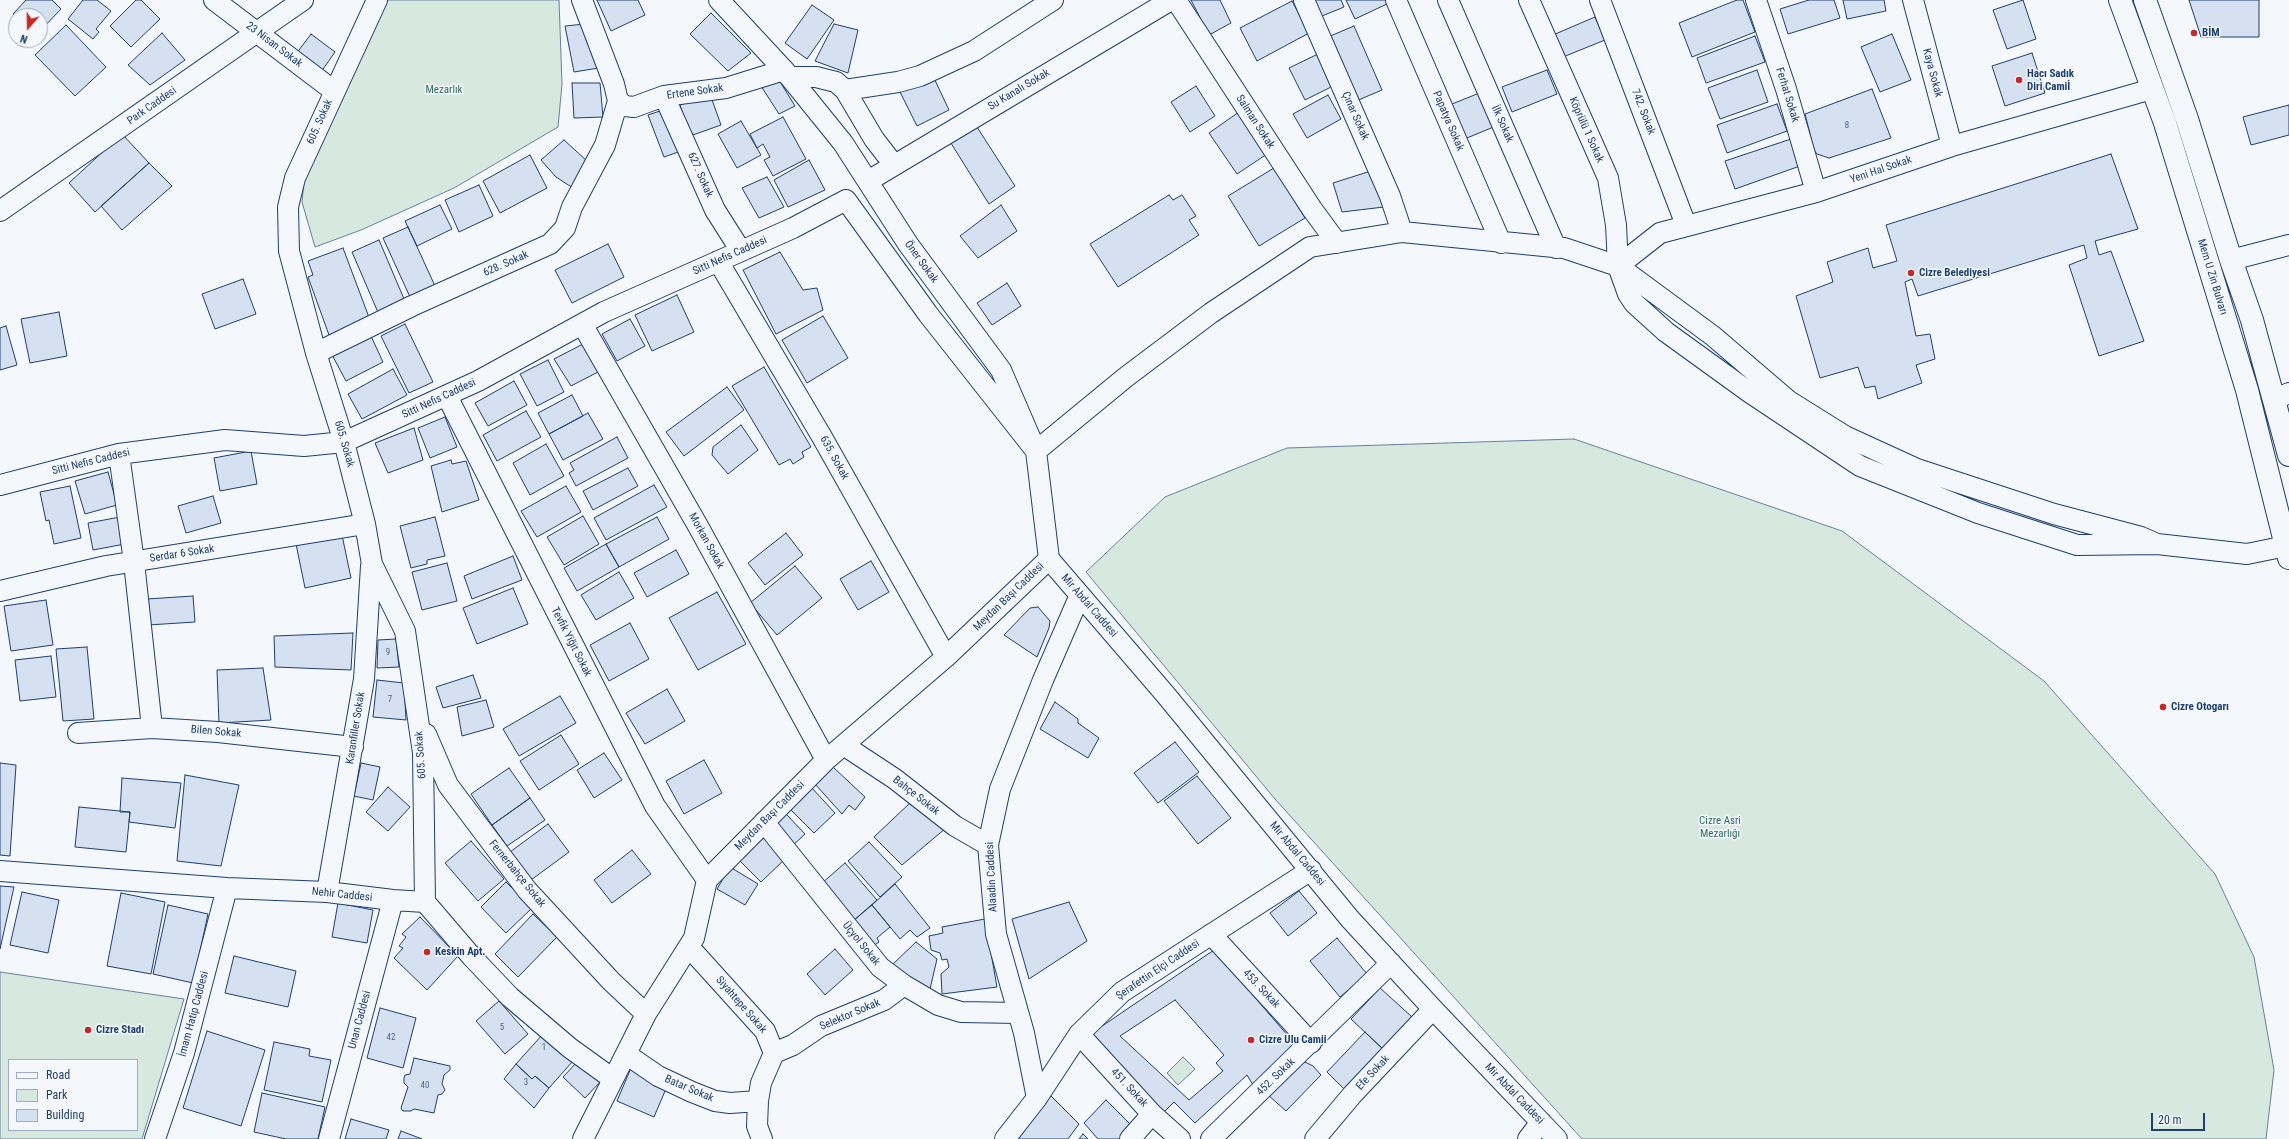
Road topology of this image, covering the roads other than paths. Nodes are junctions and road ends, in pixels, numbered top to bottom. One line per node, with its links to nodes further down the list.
1 (214, 0): 18 (street, 23 Nisan Sokak)
2 (303, 0): 18 (street, Park Caddesi)
3 (377, 0): 22 (street, 605. Sokak)
4 (719, 0): 19 (street, Öner Sokak)
5 (1053, 0): 21 (street)
6 (1171, 0): 26 (street, Su Kanalı Sokak)
7 (1176, 0): 32 (street, Salman Sokak)
8 (1304, 0): 31 (street, Çınar Sokak)
9 (1396, 0): 33 (street, Papatya Sokak)
10 (1448, 0): 35 (street, İlk Sokak)
11 (1529, 0): 39 (street, Köprülü 1 Sokak)
12 (1600, 0): 30 (street, 742. Sokak)
13 (1756, 0): 28 (street, Ferhat Sokak)
14 (1912, 0): 25 (street, Kaya Sokak)
15 (2120, 0): 20 (main road, Mem U Zin Bulvarı)
16 (2145, 0): 37 (main road, Mem U Zin Bulvarı)
17 (581, 2): 24 (street)
18 (257, 32): 22 (street, 23 Nisan Sokak); 29 (street, Park Caddesi)
19 (787, 74): 21 (street, Ertene Sokak); 23 (street, Ertene Sokak); 27 (street, Öner Sokak)
20 (2152, 89): 25 (street, Yeni Hal Sokak); 50 (main road, Mem U Zin Bulvarı)
21 (845, 90): 26 (street)
22 (334, 91): 41 (street, 605. Sokak)
23 (664, 96): 24 (street, Ertene Sokak); 36 (street, 627. Sokak)
24 (618, 101): 41 (street, 628. Sokak)
25 (1952, 146): 28 (street, Yeni Hal Sokak)
26 (894, 165): 27 (street, Su Kanalı Sokak)
27 (868, 181): 45 (street, Öner Sokak)
28 (1816, 192): 30 (street, Yeni Hal Sokak)
29 (0, 211)
30 (1686, 225): 39 (street, Yeni Hal Sokak)
31 (1402, 232): 32 (street); 33 (street)
32 (1337, 243): 45 (street)
33 (1501, 243): 35 (street)
34 (2289, 245): 37 (street)
35 (1556, 248): 39 (street)
36 (742, 251): 38 (street, Sitti Nefis Caddesi); 45 (street, Sitti Nefis Caddesi)
37 (2231, 260): 43 (main road, Mem U Zin Bulvarı)
38 (718, 261): 40 (street, Sitti Nefis Caddesi); 56 (street, 635. Sokak)
39 (1618, 266): 50 (street)
40 (582, 324): 42 (street, Sitti Nefis Caddesi); 62 (street, Morkan Sokak)
41 (316, 353): 44 (street, 605. Sokak)
42 (447, 396): 44 (street, Sitti Nefis Caddesi); 67 (street, Tevfik Yiğit Sokak)
43 (2282, 396): 47 (main road, Mem U Zin Bulvarı)
44 (344, 442): 46 (street, Sitti Nefis Caddesi); 49 (street, 605. Sokak)
45 (1036, 451): 51 (street, Öner Sokak)
46 (119, 454): 48 (street, Sitti Nefis Caddesi); 52 (street)
47 (2289, 455)
48 (0, 485)
49 (365, 524): 52 (street, Serdar 6 Sokak); 53 (street, 605. Sokak)
50 (2288, 552)
51 (1049, 559): 55 (street, Mir Abdal Caddesi); 56 (street, Meydan Başı Caddesi)
52 (134, 562): 54 (street, Serdar 6 Sokak); 58 (street)
53 (372, 564): 57 (street, 605. Sokak); 61 (street, Karanfiller Sokak)
54 (0, 591)
55 (1080, 595): 64 (street, Alaadin Caddesi); 65 (street, Mir Abdal Caddesi)
56 (946, 657): 60 (street, Meydan Başı Caddesi)
57 (417, 714): 71 (street, 605. Sokak); 78 (street, Fernerbahçe Sokak)
58 (152, 728): 59 (street, Bilen Sokak); 61 (street, Bilen Sokak)
59 (78, 733)
60 (845, 746): 62 (street, Meydan Başı Caddesi); 64 (street, Bahçe Sokak)
61 (353, 747): 69 (street, Karanfiller Sokak)
62 (826, 760): 63 (street, Meydan Başı Caddesi)
63 (764, 822): 67 (street, Meydan Başı Caddesi); 75 (street, Üçyol Sokak)
64 (988, 845): 77 (street, Alaadin Caddesi)
65 (1310, 870): 72 (street, Şerafettin Elçi Caddesi); 74 (street, Mir Abdal Caddesi)
66 (0, 871): 68 (street, Nehir Caddesi)
67 (707, 880): 73 (street)
68 (227, 888): 69 (street, Nehir Caddesi); 88 (street, İmam Hatip Caddesi)
69 (327, 892): 70 (street, Nehir Caddesi)
70 (393, 900): 71 (street, Nehir Caddesi); 89 (street, Unan Caddesi)
71 (425, 902): 83 (street)
72 (1212, 934): 79 (street, Şerafettin Elçi Caddesi); 80 (street, 453. Sokak)
73 (689, 947): 78 (street); 81 (street, Siyahtepe Sokak)
74 (1391, 963): 76 (street, Mir Abdal Caddesi); 80 (street, 452. Sokak)
75 (904, 985): 77 (street, Üçyol Sokak); 81 (street, Selektor Sokak)
76 (1433, 1009): 87 (street, Mir Abdal Caddesi); 96 (street, Efe Sokak)
77 (1018, 1013): 84 (street, Alaadin Caddesi)
78 (646, 1014): 82 (street)
79 (1079, 1034): 84 (street, Şerafettin Elçi Caddesi); 86 (street, 451. Sokak)
80 (1311, 1043): 95 (street, 452. Sokak)
81 (774, 1053): 85 (street)
82 (626, 1054): 83 (street); 85 (street, Batar Sokak)
83 (614, 1078): 90 (street)
84 (1038, 1098): 92 (street, Şerafettin Elçi Caddesi)
85 (758, 1101): 91 (street)
86 (1152, 1114): 93 (street); 94 (street, 451. Sokak)
87 (1541, 1122): 97 (street); 98 (street, Mir Abdal Caddesi)
88 (155, 1139)
89 (329, 1139)
90 (583, 1139)
91 (762, 1139)
92 (1005, 1139)
93 (1130, 1139)
94 (1180, 1139)
95 (1211, 1139)
96 (1315, 1139)
97 (1528, 1139)
98 (1557, 1139)

